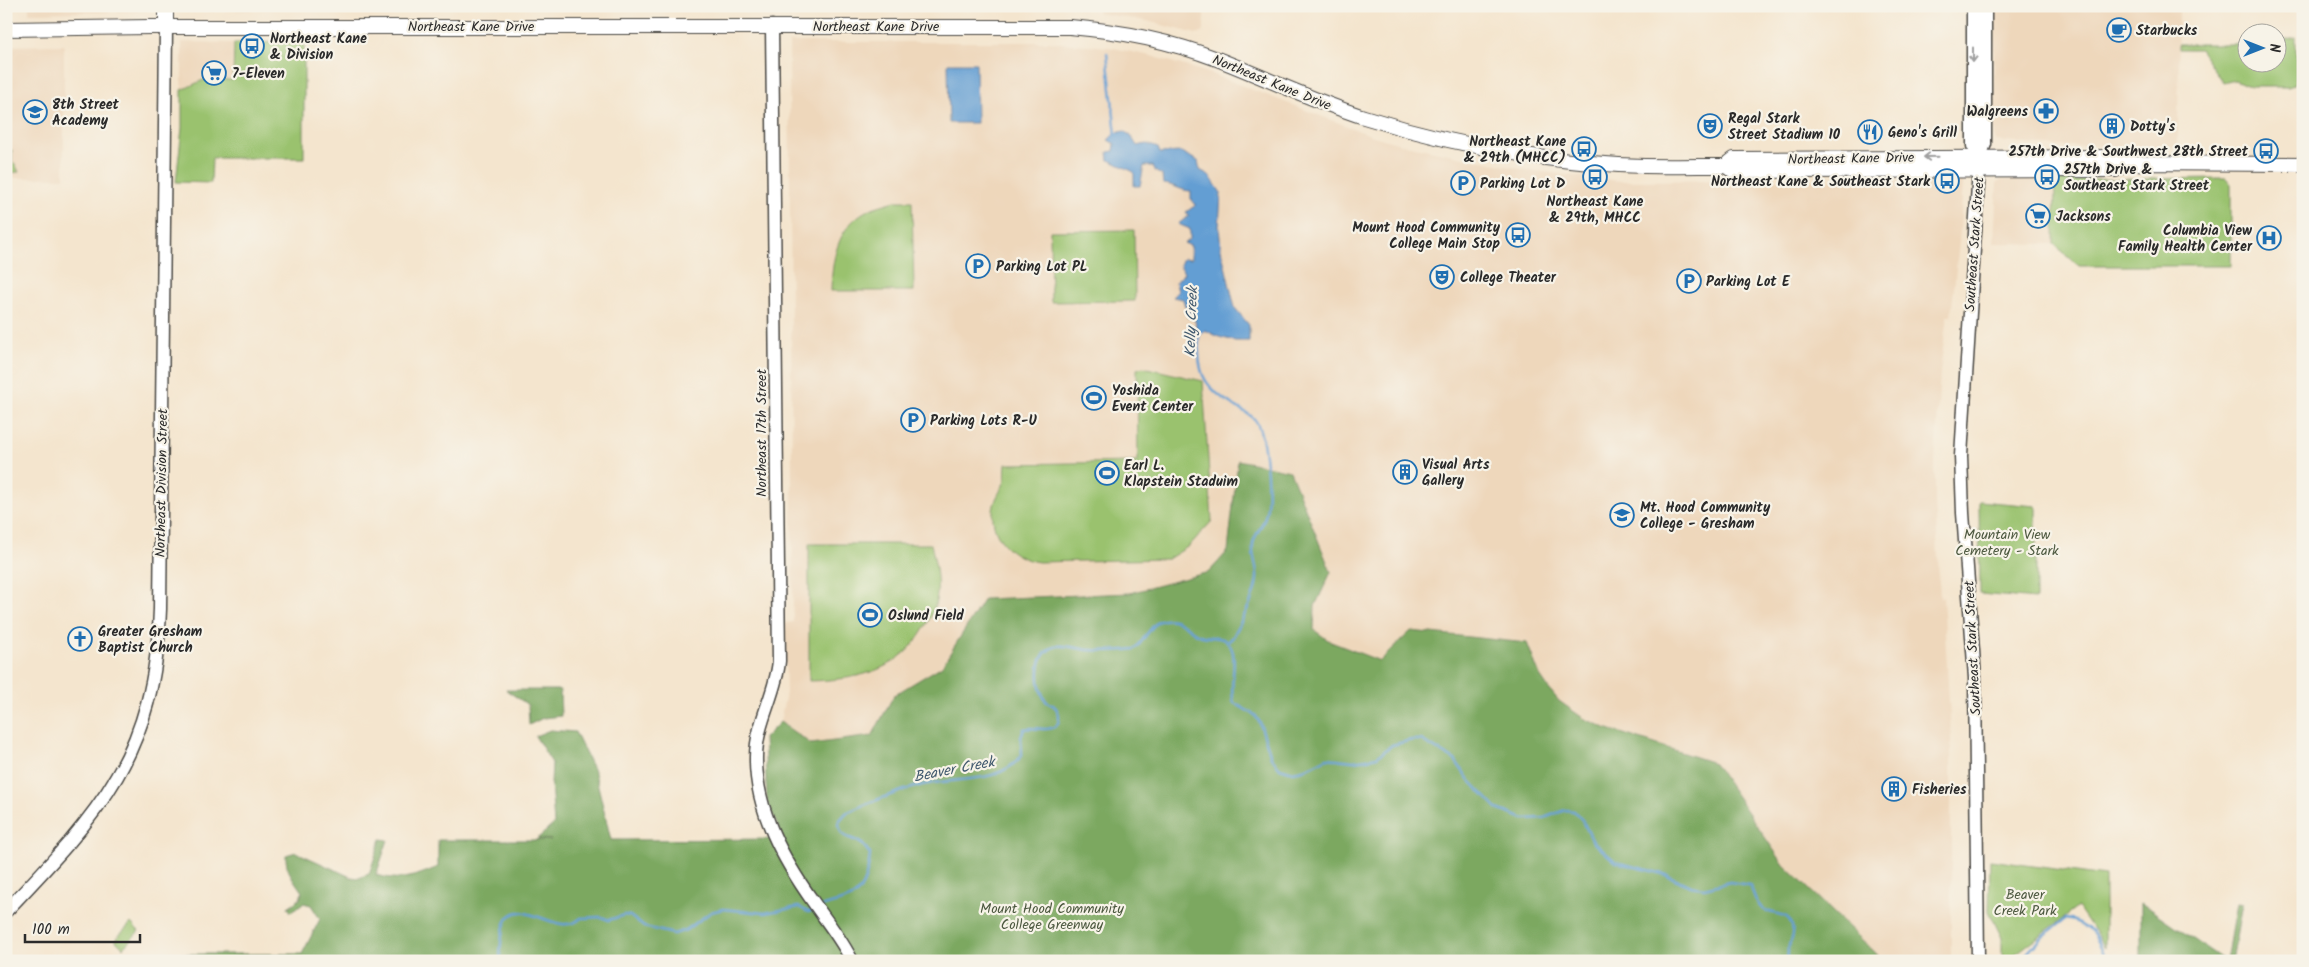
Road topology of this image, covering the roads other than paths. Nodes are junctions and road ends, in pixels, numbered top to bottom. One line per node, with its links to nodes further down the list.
1 (166, 6): 5 (main road, Northeast Division Street)
2 (1973, 6): 8 (street, Southeast Stark Street, one-way to 8)
3 (1985, 6): 8 (street, Southeast Stark Street)
4 (772, 26): 5 (main road, Northeast Kane Drive); 10 (main road, Northeast Kane Drive); 13 (street, Northeast 17th Street)
5 (166, 27): 6 (main road, Northeast Kane Drive); 12 (street, Northeast Division Street)
6 (6, 29)
7 (1775, 158): 8 (main road, Northeast Kane Drive, one-way to 7); 10 (main road, Northeast Kane Drive); 11 (main road)
8 (1979, 163): 9 (main road); 11 (main road, Northeast Kane Drive); 14 (street, Southeast Stark Street)
9 (2303, 164)
10 (1725, 166): 11 (main road, Northeast Kane Drive)
11 (1759, 170)
12 (6, 911)
13 (852, 961)
14 (1978, 961)

